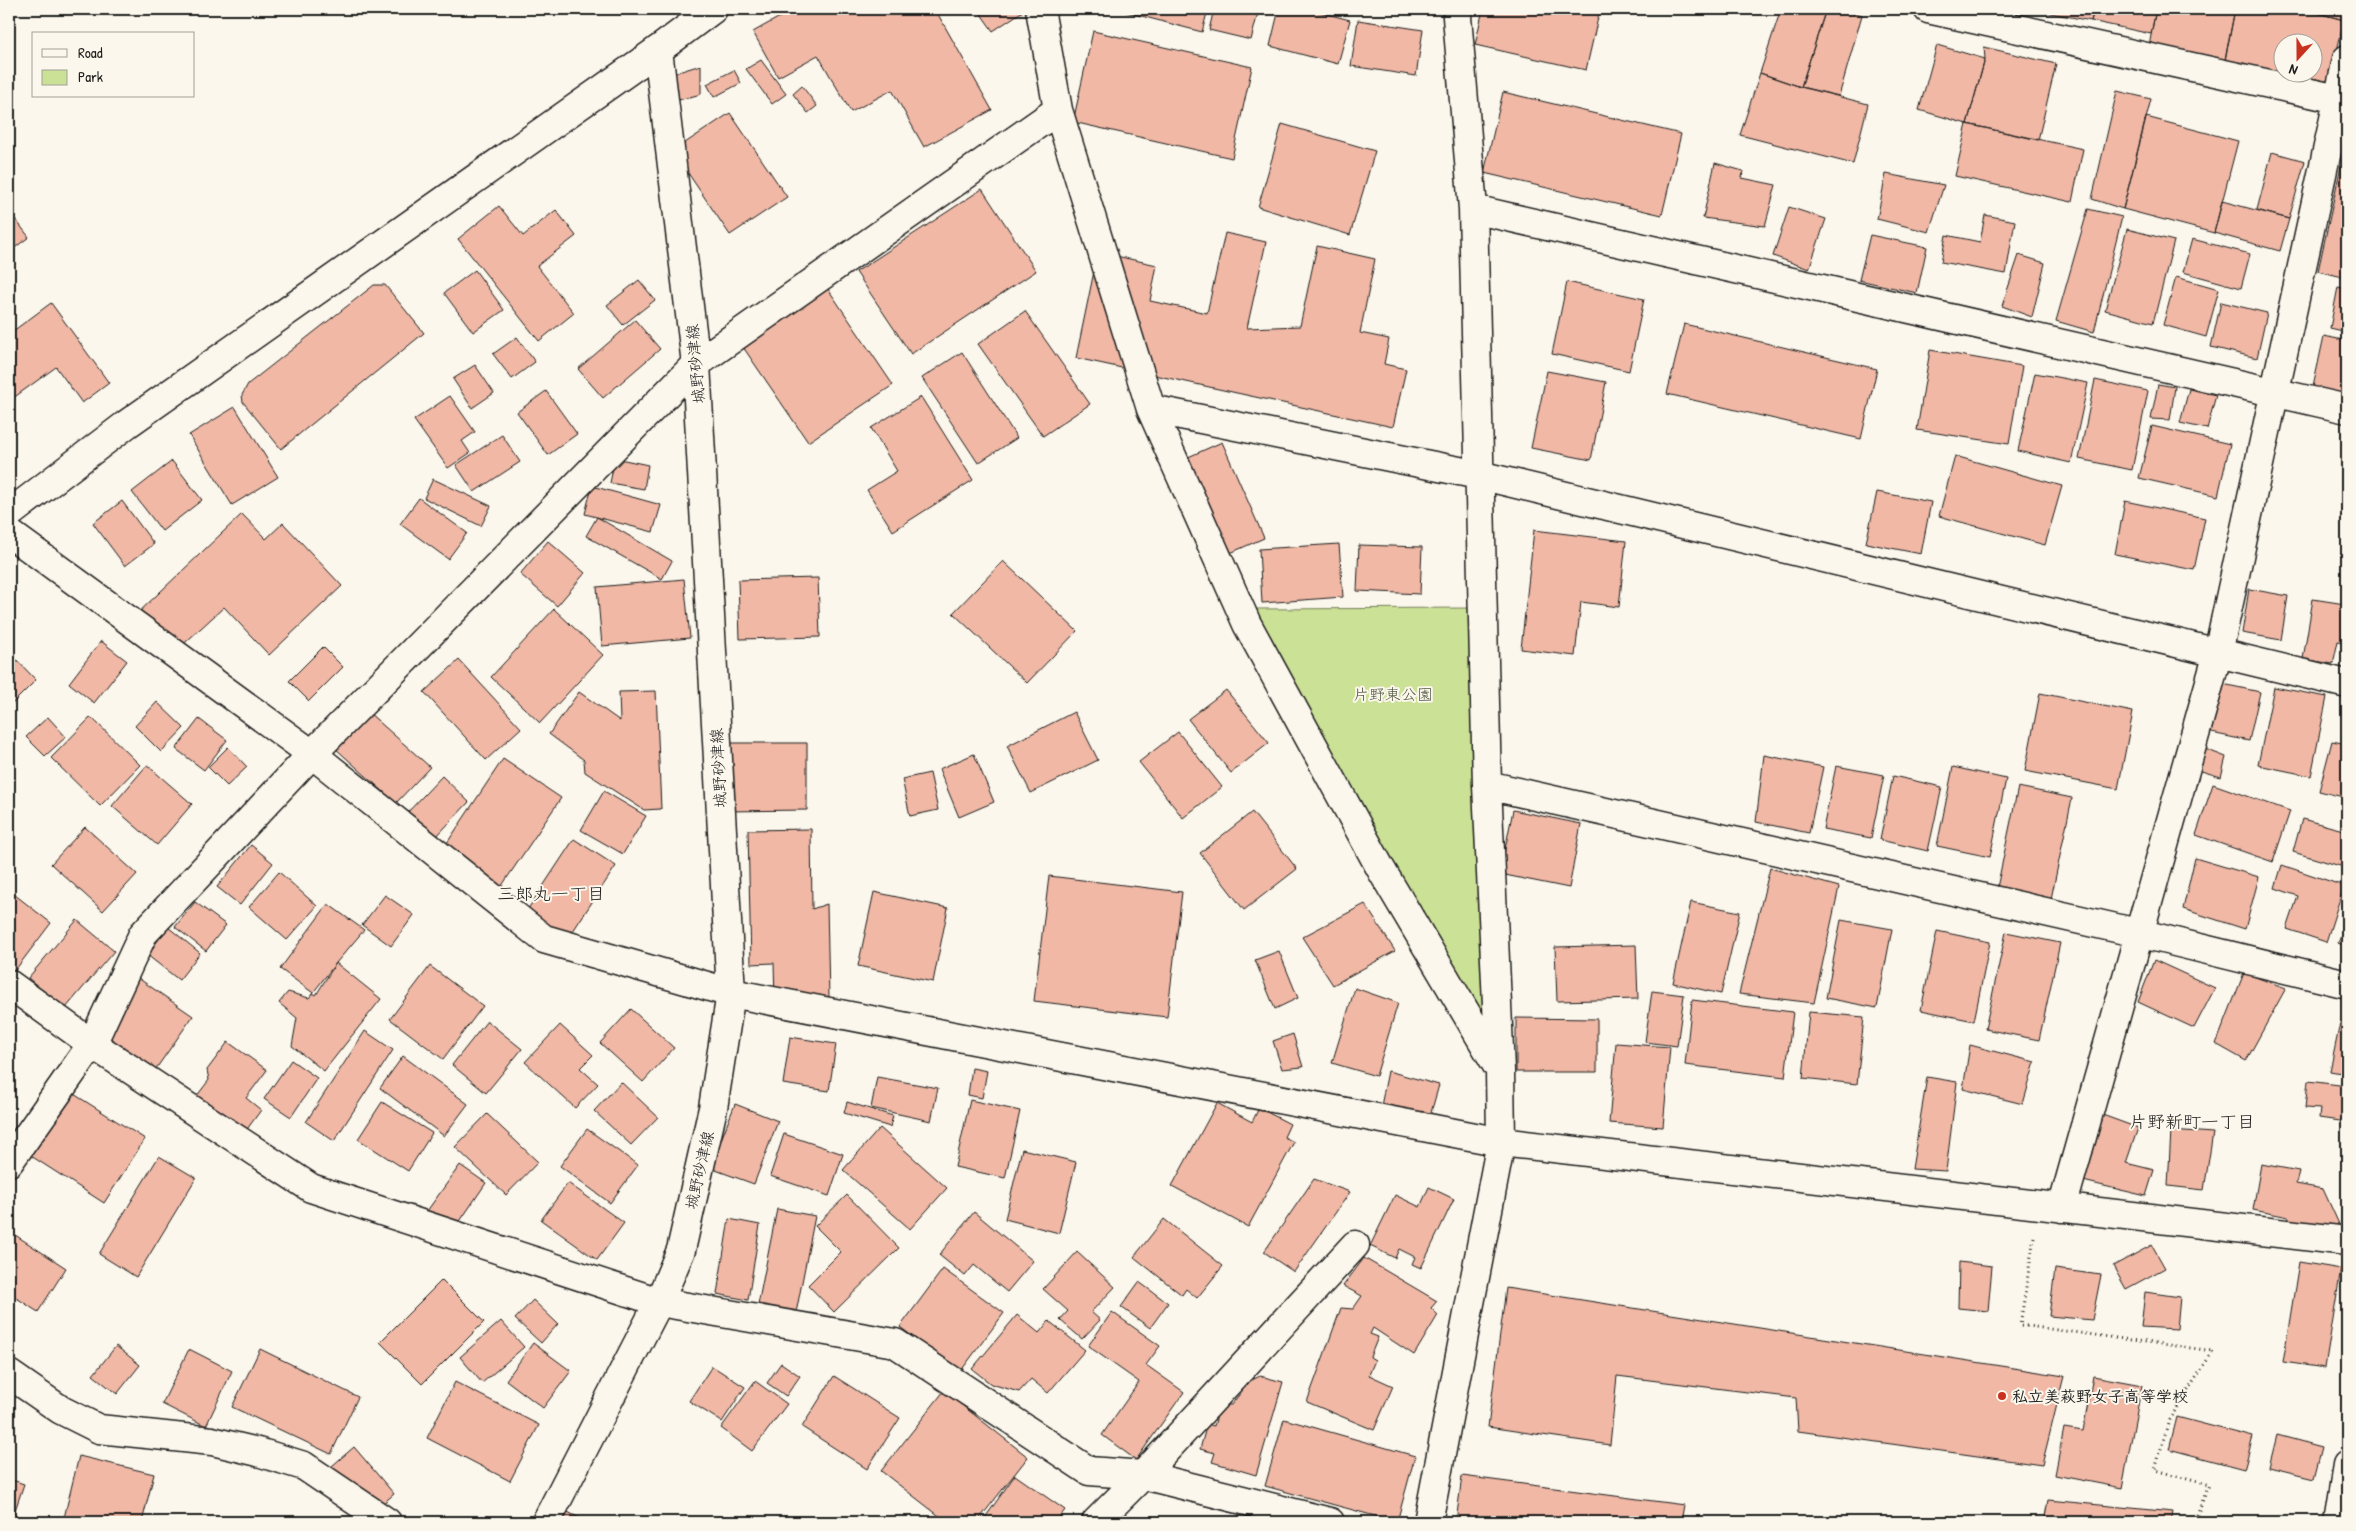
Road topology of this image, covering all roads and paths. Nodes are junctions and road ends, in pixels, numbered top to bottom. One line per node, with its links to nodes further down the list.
1 (714, 9): 5 (street)
2 (1040, 9): 8 (street)
3 (1458, 9): 9 (street)
4 (1928, 9): 7 (street)
5 (658, 50): 10 (street, 城野砂津線); 15 (street)
6 (2347, 59): 7 (street)
7 (2343, 100): 11 (street)
8 (1058, 110): 10 (street); 13 (street)
9 (1473, 209): 11 (street); 14 (street)
10 (696, 364): 19 (street); 24 (street, 城野砂津線)
11 (2274, 391): 12 (street); 17 (street)
12 (2347, 409)
13 (1151, 410): 14 (street); 26 (street)
14 (1479, 475): 17 (street); 20 (street)
15 (9, 514)
16 (9, 532): 19 (street)
17 (2218, 653): 18 (street); 21 (street)
18 (2347, 684)
19 (312, 754): 24 (street); 25 (street)
20 (1487, 785): 21 (street); 26 (street)
21 (2138, 933): 23 (street); 29 (street)
22 (9, 984): 25 (street)
23 (2347, 984)
24 (731, 993): 27 (street); 32 (street, 城野砂津線)
25 (92, 1044): 28 (street); 32 (street)
26 (1500, 1070): 27 (street)
27 (1501, 1142): 29 (street); 40 (street)
28 (9, 1162)
29 (2051, 1207): 30 (street); 41 (path)
30 (2347, 1241)
31 (1355, 1245): 35 (street)
32 (659, 1302): 35 (street); 37 (street, 城野砂津線)
33 (9, 1374): 36 (street)
34 (2347, 1466): 42 (street)
35 (1144, 1475): 38 (street); 39 (street)
36 (387, 1522)
37 (546, 1522)
38 (1096, 1522)
39 (1330, 1522)
40 (1428, 1522)
41 (2194, 1522)
42 (2338, 1522)

